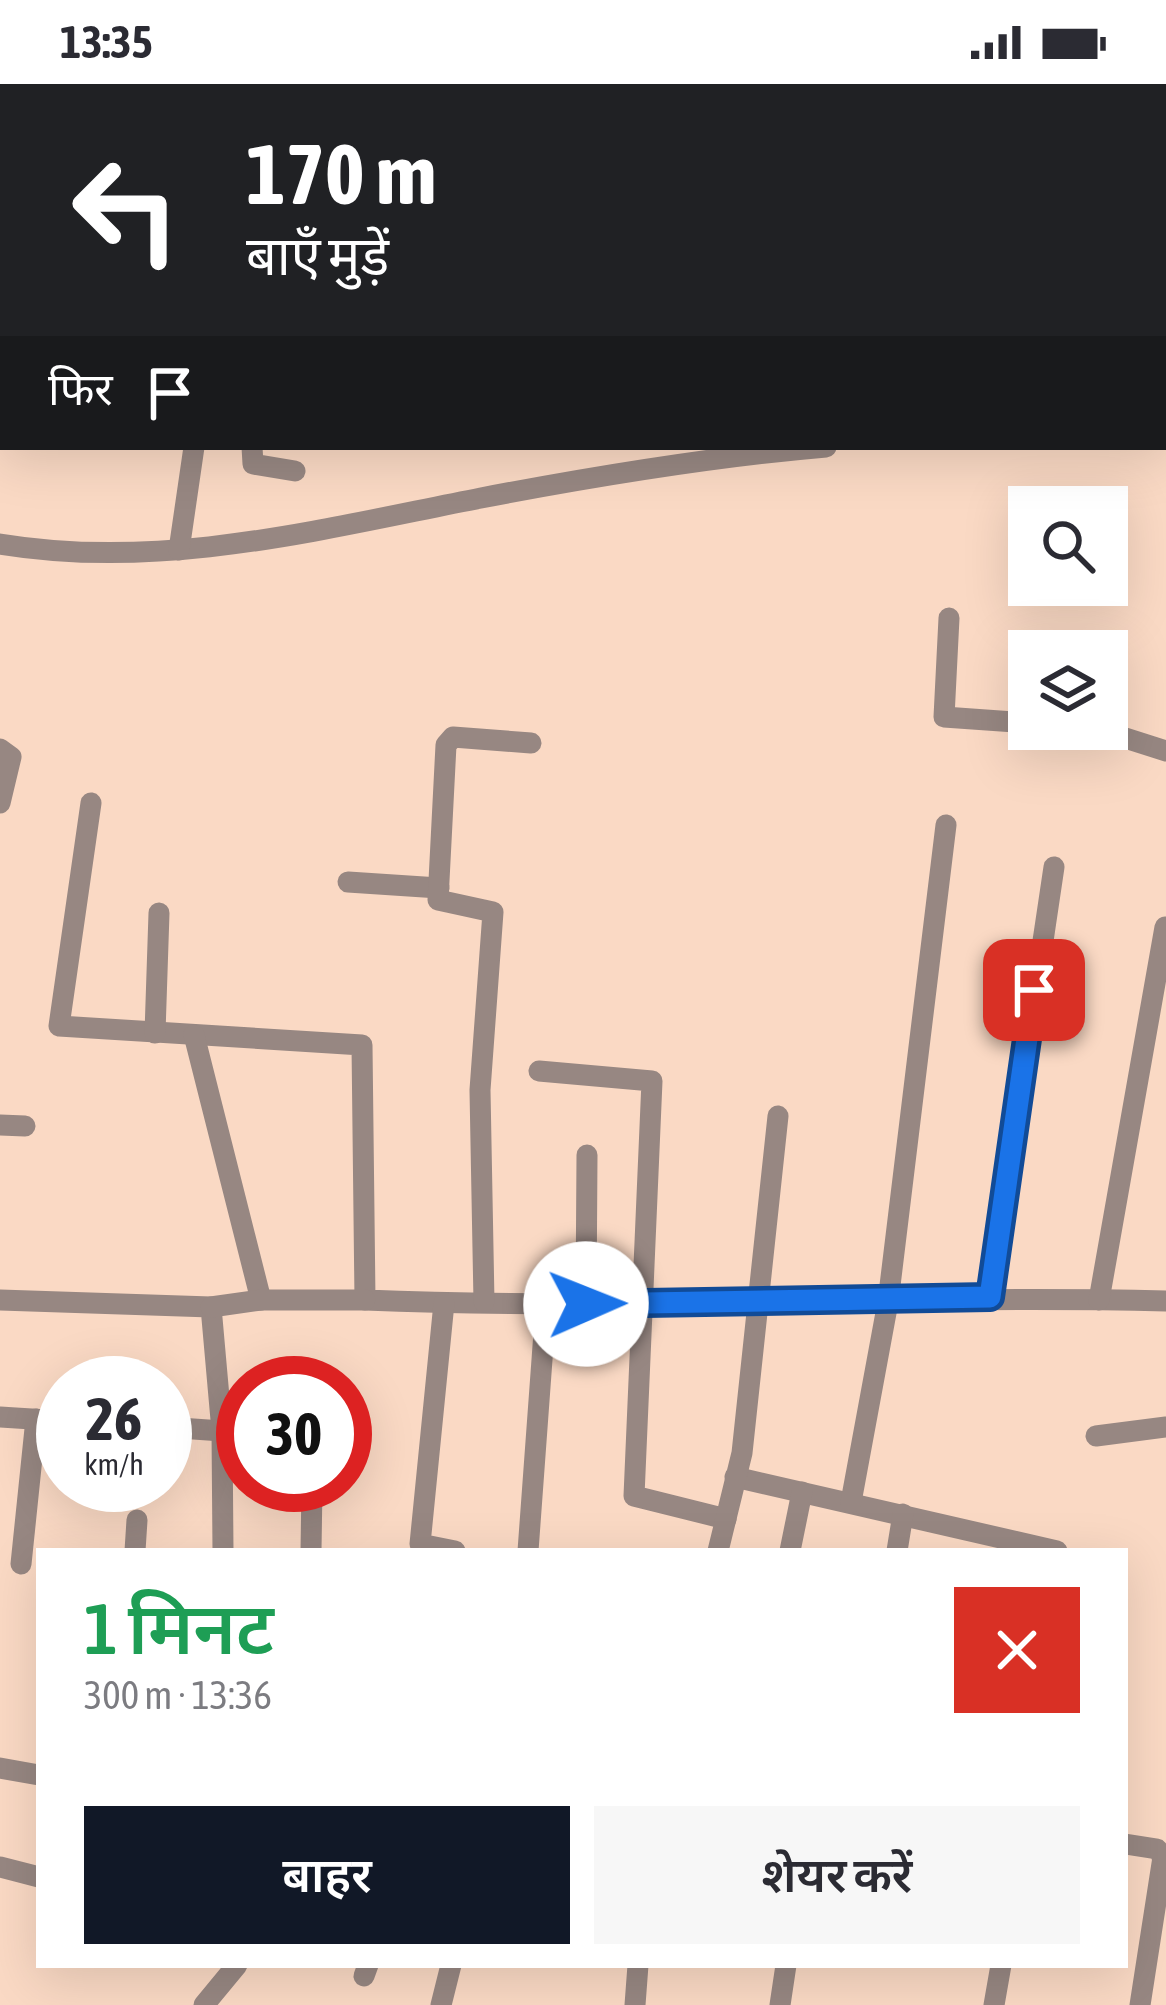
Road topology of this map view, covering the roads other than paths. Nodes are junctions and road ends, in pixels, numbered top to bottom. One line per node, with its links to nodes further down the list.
1 (194, 450): 6 (street)
2 (252, 450): 4 (street)
3 (790, 450): 6 (street)
4 (295, 471)
5 (0, 544): 6 (street)
6 (179, 550)
7 (949, 618): 8 (street)
8 (1008, 722)
9 (1128, 739): 12 (street)
10 (531, 743): 18 (street)
11 (0, 749): 14 (street)
12 (1166, 752)
13 (92, 802): 22 (street)
14 (0, 803)
15 (946, 825): 36 (street)
16 (1054, 866): 29 (street)
17 (348, 882): 18 (street)
18 (439, 888): 35 (street)
19 (159, 913): 22 (street)
20 (1165, 927): 21 (street)
21 (1162, 968): 33 (street)
22 (155, 1033): 23 (street)
23 (194, 1035): 31 (street); 32 (street)
24 (539, 1071): 38 (street)
25 (778, 1117): 40 (street)
26 (0, 1125): 27 (street)
27 (25, 1126)
28 (586, 1155): 39 (street)
29 (990, 1297): 33 (street); 36 (street)
30 (0, 1300): 42 (street)
31 (261, 1300): 32 (street); 42 (street)
32 (365, 1300): 37 (street)
33 (1100, 1300): 34 (street)
34 (1166, 1301)
35 (484, 1302): 37 (street); 41 (street)
36 (888, 1302): 40 (street); 50 (street)
37 (444, 1303): 57 (street)
38 (646, 1303): 39 (street); 40 (street); 54 (street)
39 (586, 1304): 41 (street)
40 (760, 1304): 48 (street)
41 (546, 1305): 61 (street)
42 (211, 1307): 43 (street)
43 (216, 1363)
44 (0, 1417): 45 (street)
45 (36, 1419): 65 (street)
46 (1166, 1427): 47 (street)
47 (1096, 1436)
48 (735, 1477): 49 (street); 54 (street)
49 (802, 1492): 50 (street); 63 (street)
50 (851, 1502): 53 (street)
51 (223, 1512): 59 (street)
52 (312, 1512): 60 (street)
53 (903, 1514): 56 (street); 64 (street)
54 (726, 1519): 62 (street)
55 (137, 1520): 58 (street)
56 (1006, 1545)
57 (419, 1547)
58 (135, 1548)
59 (224, 1548)
60 (311, 1548)
61 (528, 1548)
62 (719, 1548)
63 (791, 1548)
64 (897, 1548)
65 (21, 1564)
66 (0, 1768): 67 (street)
67 (36, 1774)
68 (1128, 1844): 71 (street)
69 (0, 1867): 70 (street)
70 (36, 1876)
71 (1156, 1941): 82 (street)
72 (235, 1968): 77 (street)
73 (450, 1968): 78 (street)
74 (638, 1968): 79 (street)
75 (786, 1968): 80 (street)
76 (1000, 1968): 81 (street)
77 (204, 2005)
78 (441, 2005)
79 (634, 2005)
80 (780, 2005)
81 (994, 2005)
82 (1140, 2005)

